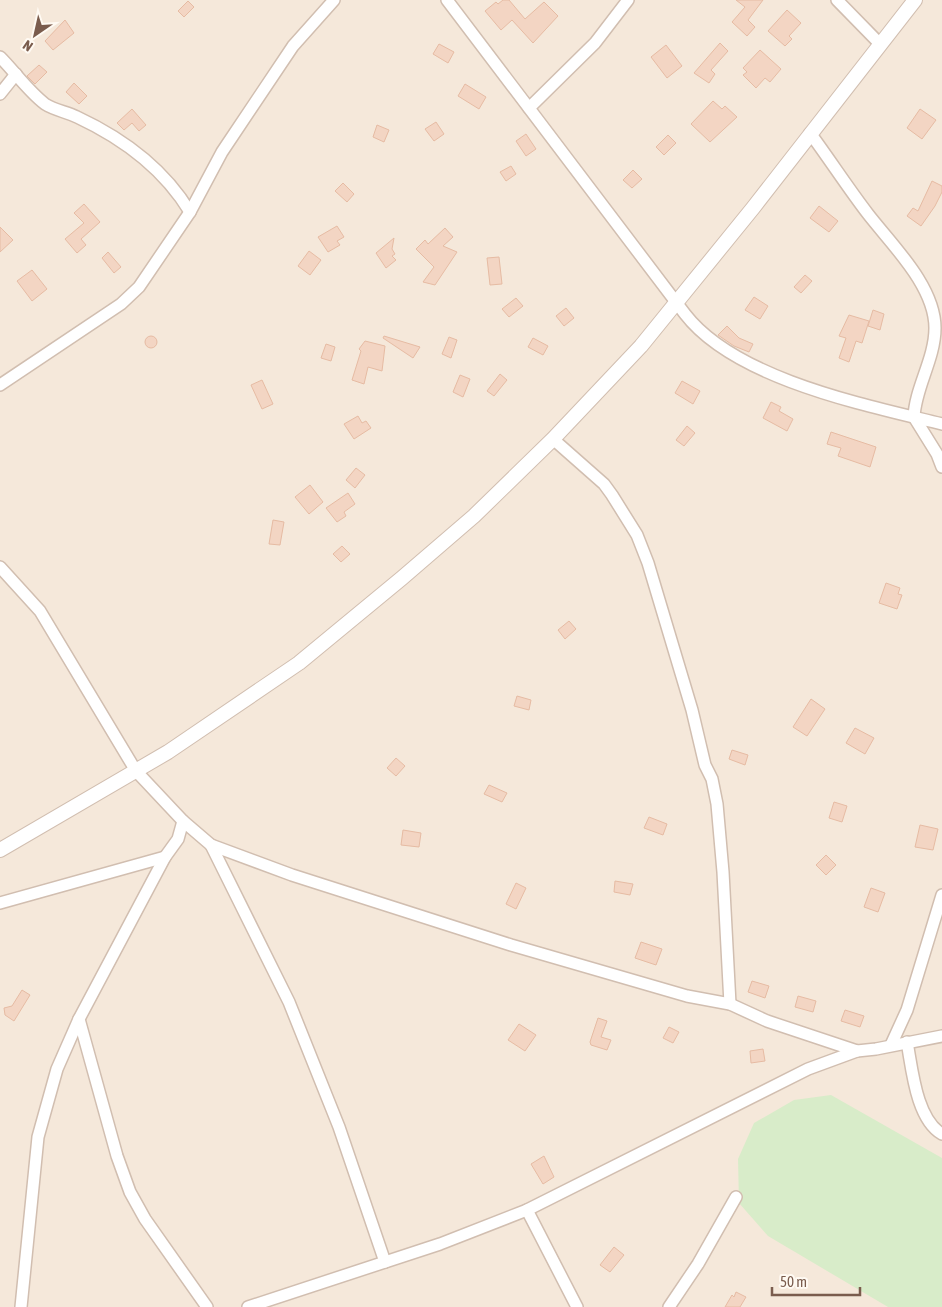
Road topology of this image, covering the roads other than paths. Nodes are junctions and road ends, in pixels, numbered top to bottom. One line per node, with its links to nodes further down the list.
1 (334, 0): 12 (street)
2 (447, 0): 10 (street)
3 (628, 0): 10 (street)
4 (837, 0): 6 (street)
5 (915, 0): 6 (street)
6 (880, 44): 11 (street)
7 (0, 57): 8 (street)
8 (16, 74): 9 (street); 12 (street)
9 (0, 94)
10 (529, 108): 13 (street)
11 (810, 133): 13 (street); 15 (street)
12 (190, 212): 14 (street)
13 (676, 302): 15 (street); 17 (street)
14 (0, 384)
15 (914, 417): 16 (street); 18 (street)
16 (942, 424)
17 (552, 439): 20 (street); 27 (street)
18 (942, 467)
19 (0, 567): 20 (street)
20 (136, 771): 21 (street); 23 (street)
21 (182, 821): 22 (street); 24 (street)
22 (211, 845): 27 (street); 36 (street)
23 (0, 850)
24 (165, 857): 26 (street); 28 (street)
25 (942, 895): 31 (street)
26 (0, 903)
27 (730, 1004): 32 (street)
28 (79, 1019): 37 (street); 38 (street)
29 (942, 1036): 30 (street)
30 (907, 1042): 31 (street); 33 (street)
31 (891, 1045): 32 (street)
32 (857, 1051): 35 (street)
33 (942, 1134)
34 (736, 1197): 41 (street)
35 (527, 1210): 36 (street); 40 (street)
36 (385, 1262): 39 (street)
37 (21, 1307)
38 (207, 1307)
39 (248, 1307)
40 (577, 1307)
41 (669, 1307)

